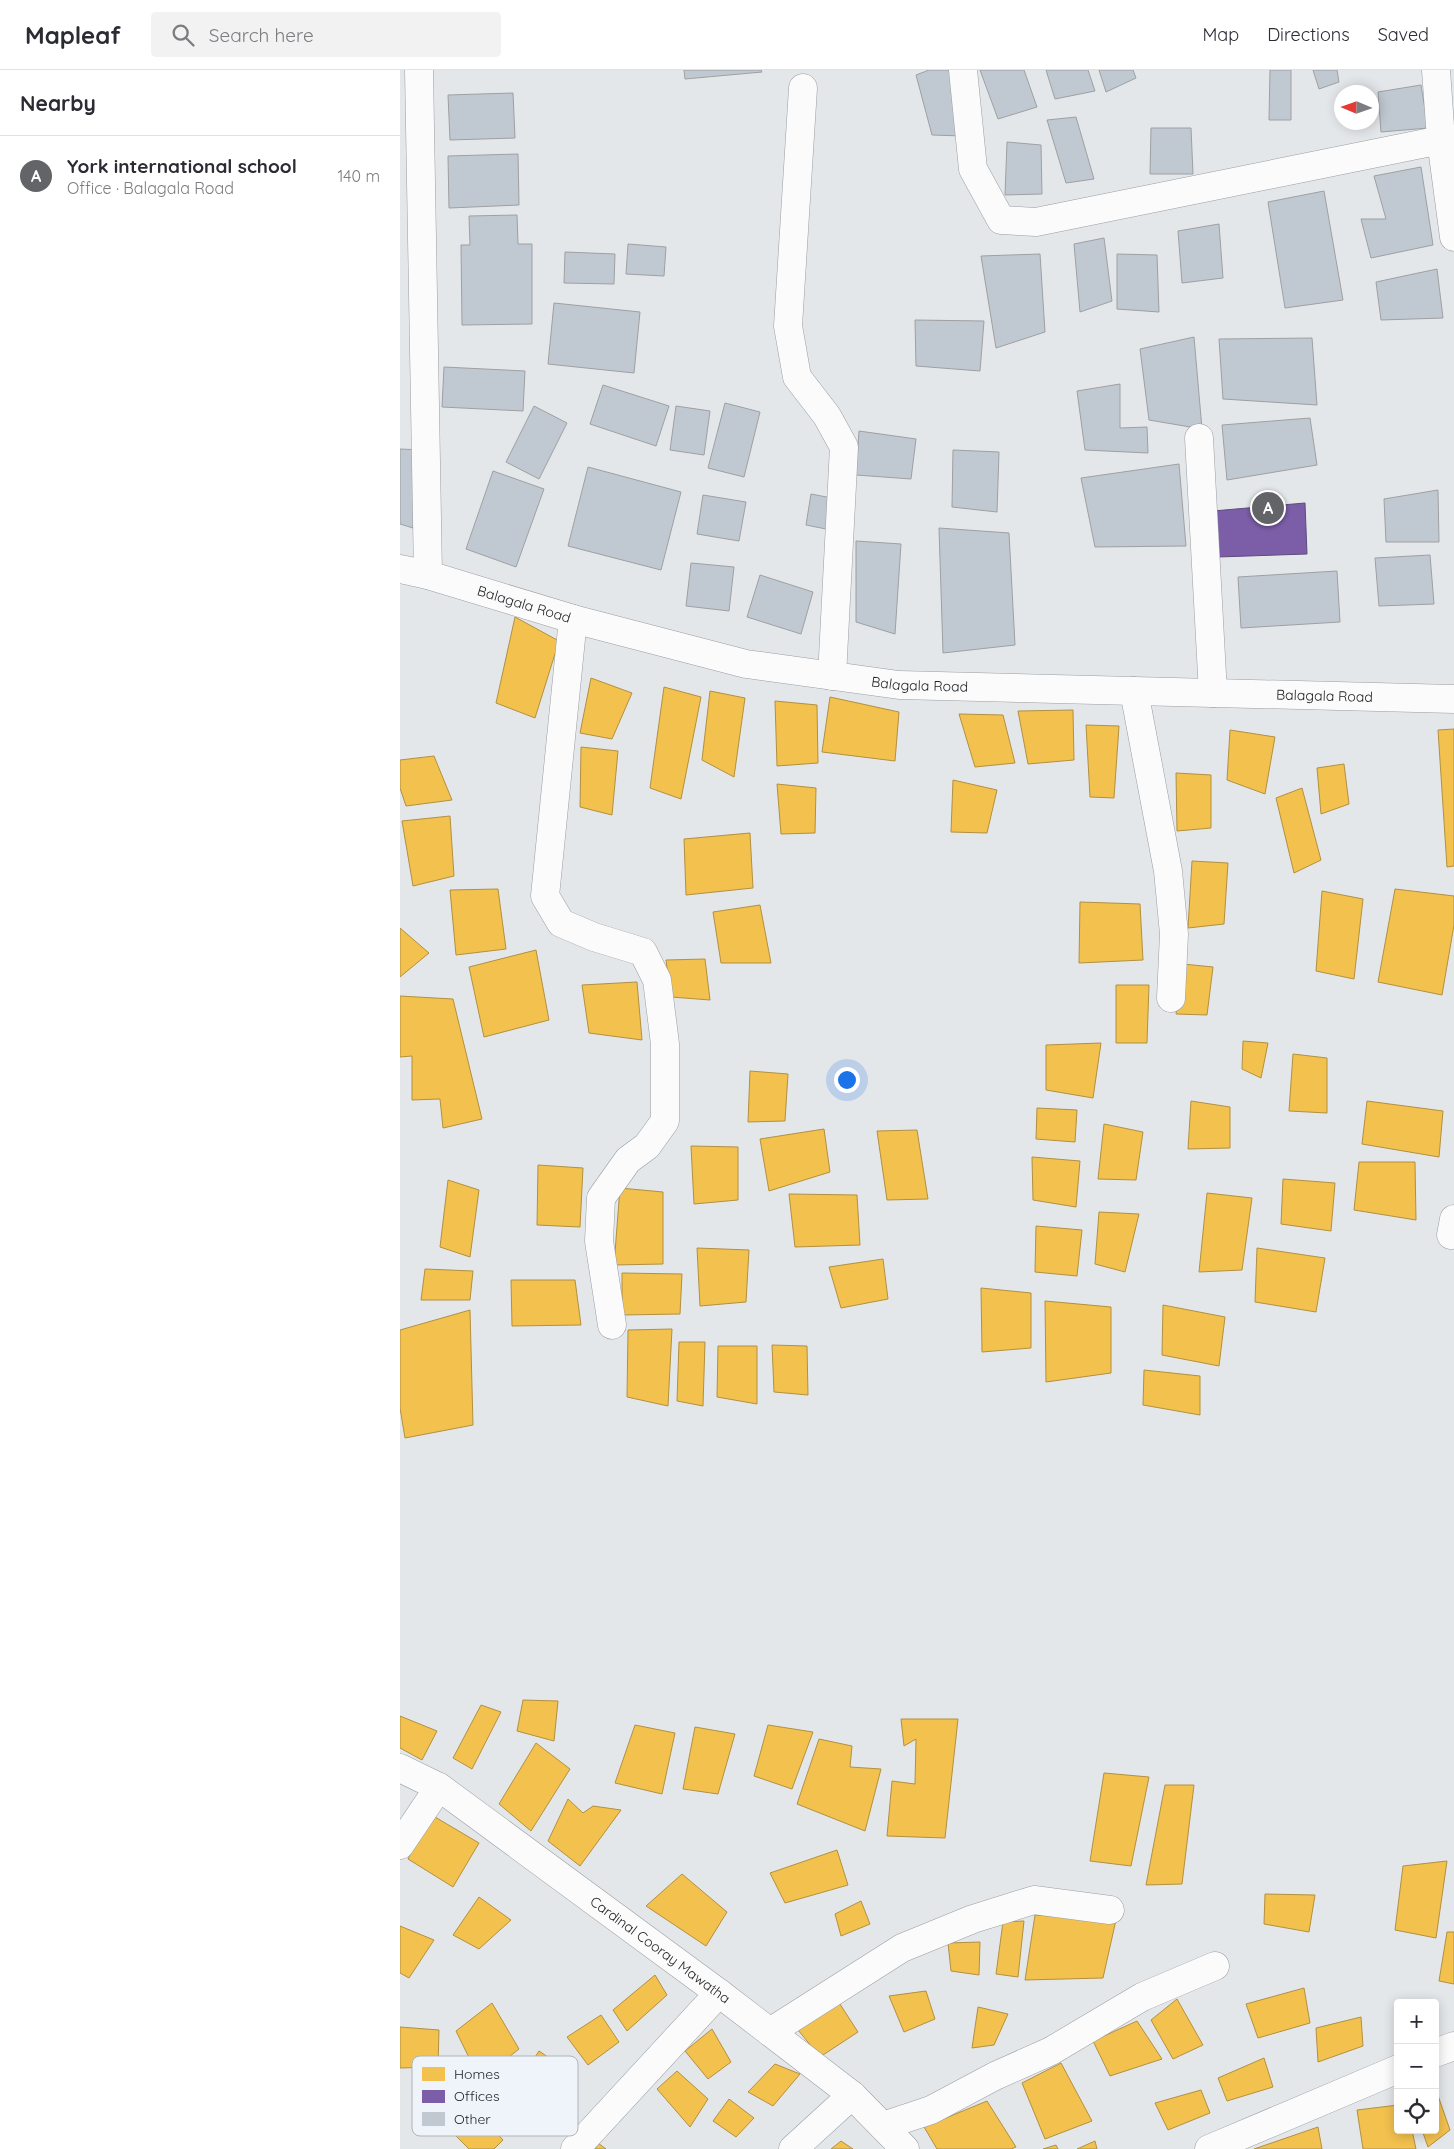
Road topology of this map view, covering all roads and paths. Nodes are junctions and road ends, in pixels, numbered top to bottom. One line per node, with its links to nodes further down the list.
1 (420, 70): 9 (street)
2 (963, 70): 5 (street)
3 (1436, 70): 5 (street)
4 (803, 88): 11 (street)
5 (1441, 140): 6 (street)
6 (1454, 237)
7 (1199, 438): 13 (street)
8 (400, 569): 9 (street, Balagala Road)
9 (428, 575): 10 (street, Balagala Road)
10 (573, 619): 11 (street, Balagala Road); 16 (street)
11 (832, 676): 12 (street, Balagala Road)
12 (1134, 691): 13 (street, Balagala Road); 15 (street)
13 (1213, 693): 14 (street, Balagala Road)
14 (1454, 699)
15 (1171, 998)
16 (612, 1325)
17 (400, 1768): 18 (street, Cardinal Cooray Mawatha)
18 (439, 1786): 19 (street); 22 (street, Cardinal Cooray Mawatha)
19 (400, 1845)
20 (1110, 1910): 23 (street)
21 (1214, 1966): 28 (street)
22 (719, 1993): 23 (street, Cardinal Cooray Mawatha); 29 (street)
23 (770, 2032): 27 (street, Cardinal Cooray Mawatha)
24 (1454, 2046): 25 (street)
25 (1439, 2052)
26 (1394, 2071): 32 (street)
27 (852, 2095): 28 (street, Cardinal Cooray Mawatha); 30 (street)
28 (883, 2126): 31 (street, Cardinal Cooray Mawatha)
29 (575, 2149)
30 (793, 2149)
31 (905, 2149)
32 (1208, 2149)

